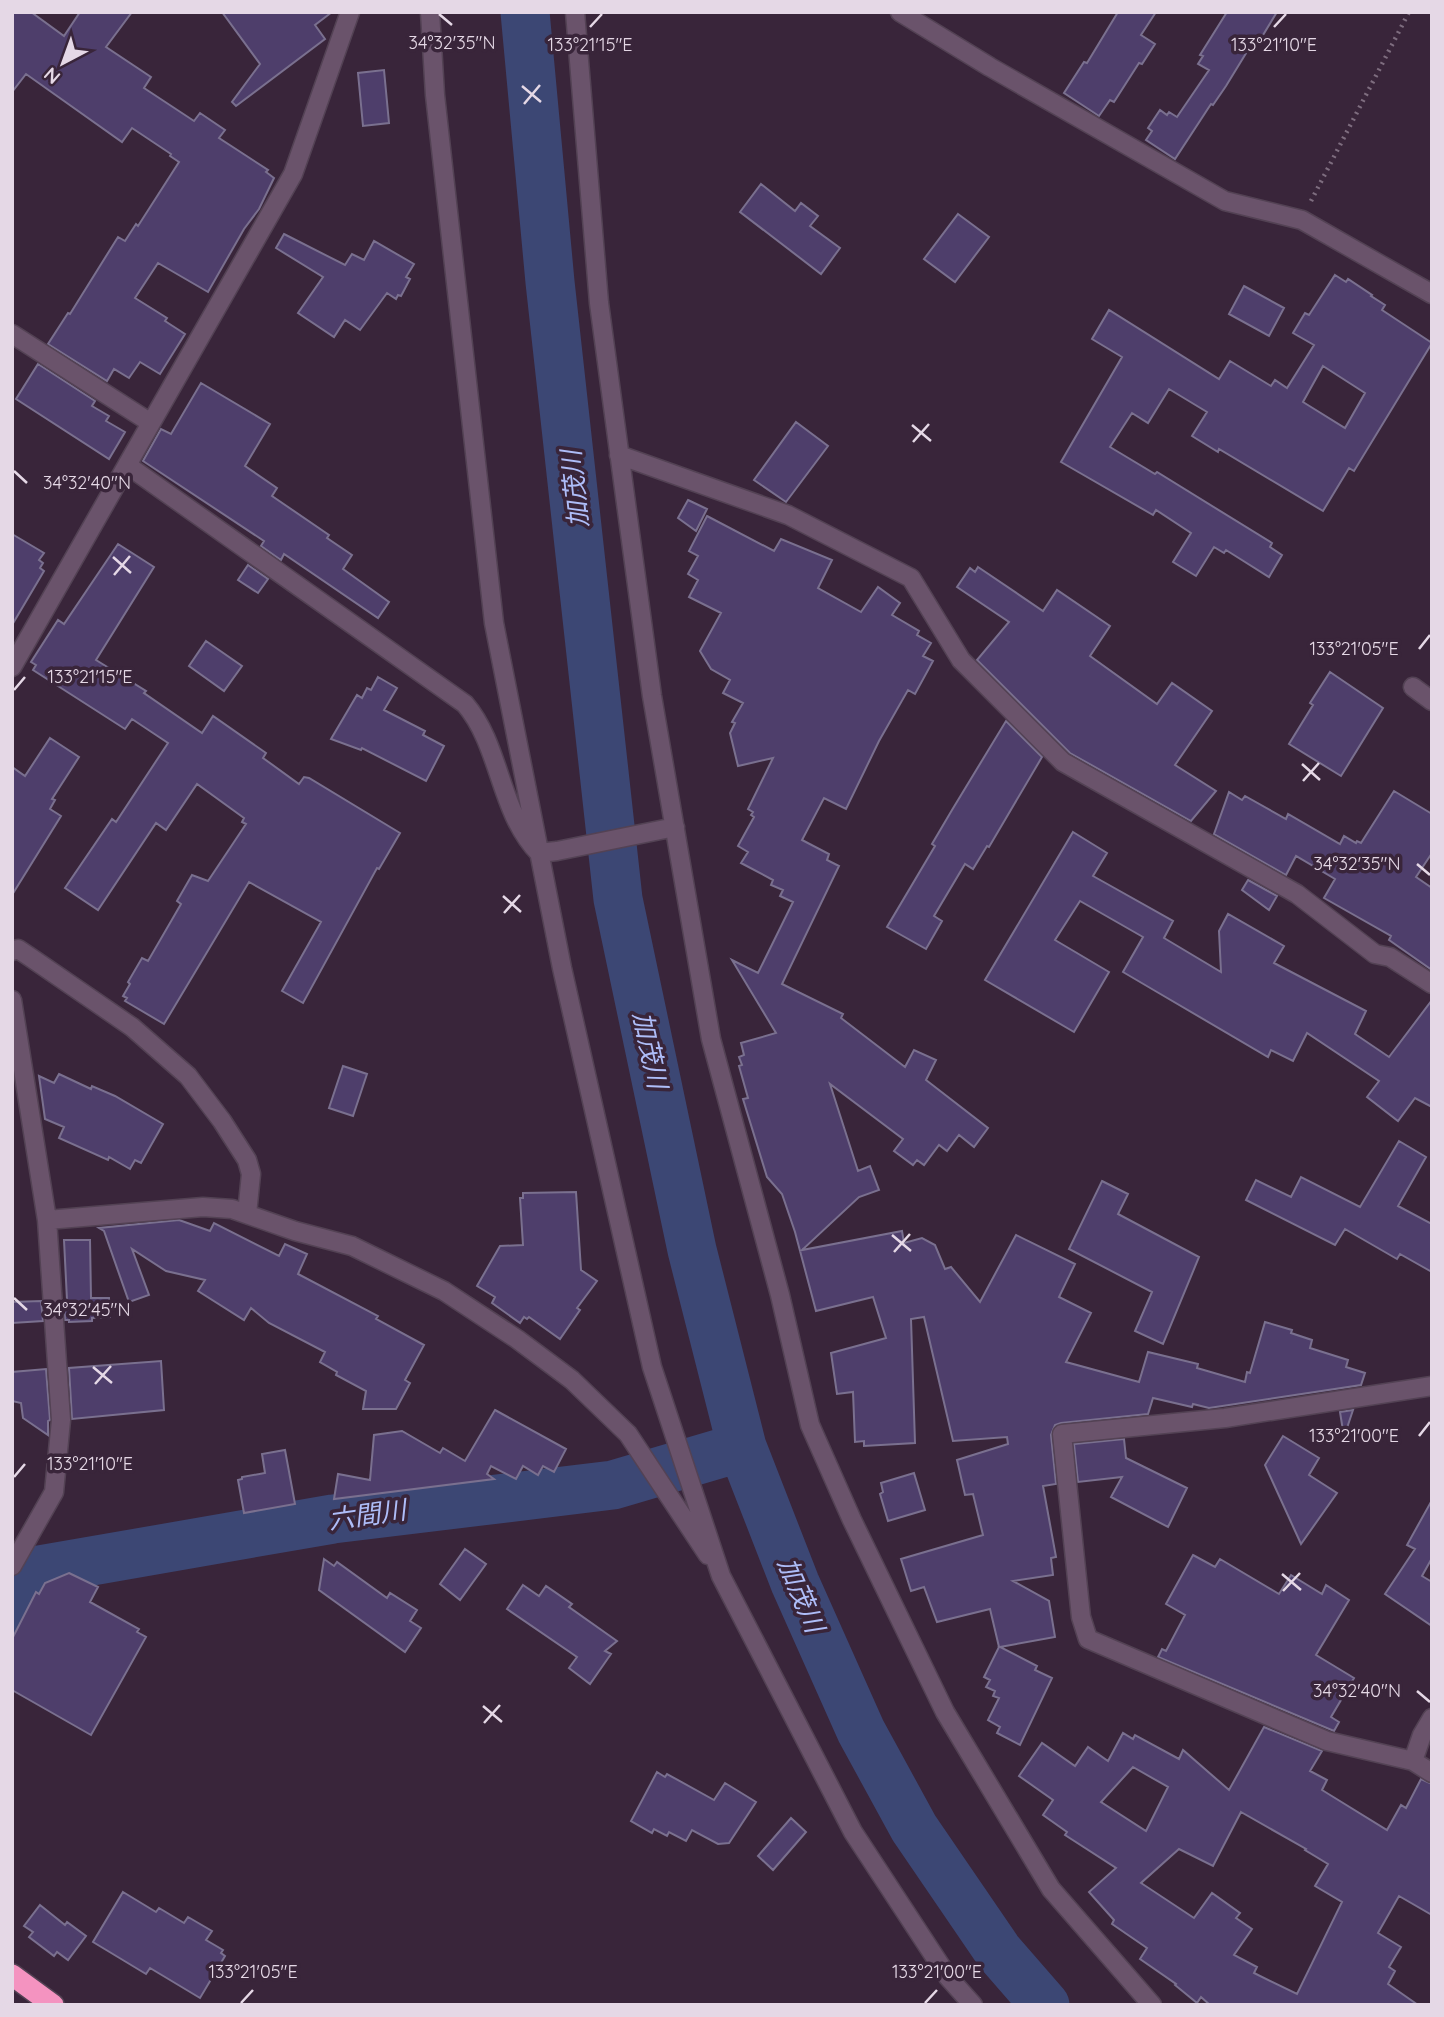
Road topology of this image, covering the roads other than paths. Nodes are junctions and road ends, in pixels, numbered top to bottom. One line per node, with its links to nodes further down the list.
1 (350, 12): 7 (street)
2 (430, 12): 14 (street)
3 (575, 12): 8 (street)
4 (900, 12): 5 (street)
5 (1432, 295)
6 (12, 334): 7 (street)
7 (151, 423): 9 (street)
8 (619, 455): 13 (street); 16 (street)
9 (127, 465): 10 (street); 14 (street)
10 (12, 667)
11 (1413, 687): 12 (street)
12 (1432, 701)
13 (675, 827): 14 (street); 29 (street)
14 (539, 853): 22 (street)
15 (12, 951): 18 (street)
16 (1432, 984)
17 (12, 1000): 19 (street)
18 (247, 1214): 19 (street); 22 (street)
19 (47, 1220): 21 (street)
20 (1432, 1386): 24 (street)
21 (12, 1566)
22 (721, 1576): 28 (street)
23 (1432, 1718): 24 (street)
24 (1413, 1761): 25 (street)
25 (1432, 1773)
26 (12, 1975): 27 (highway)
27 (53, 2005)
28 (973, 2005)
29 (1152, 2005)

